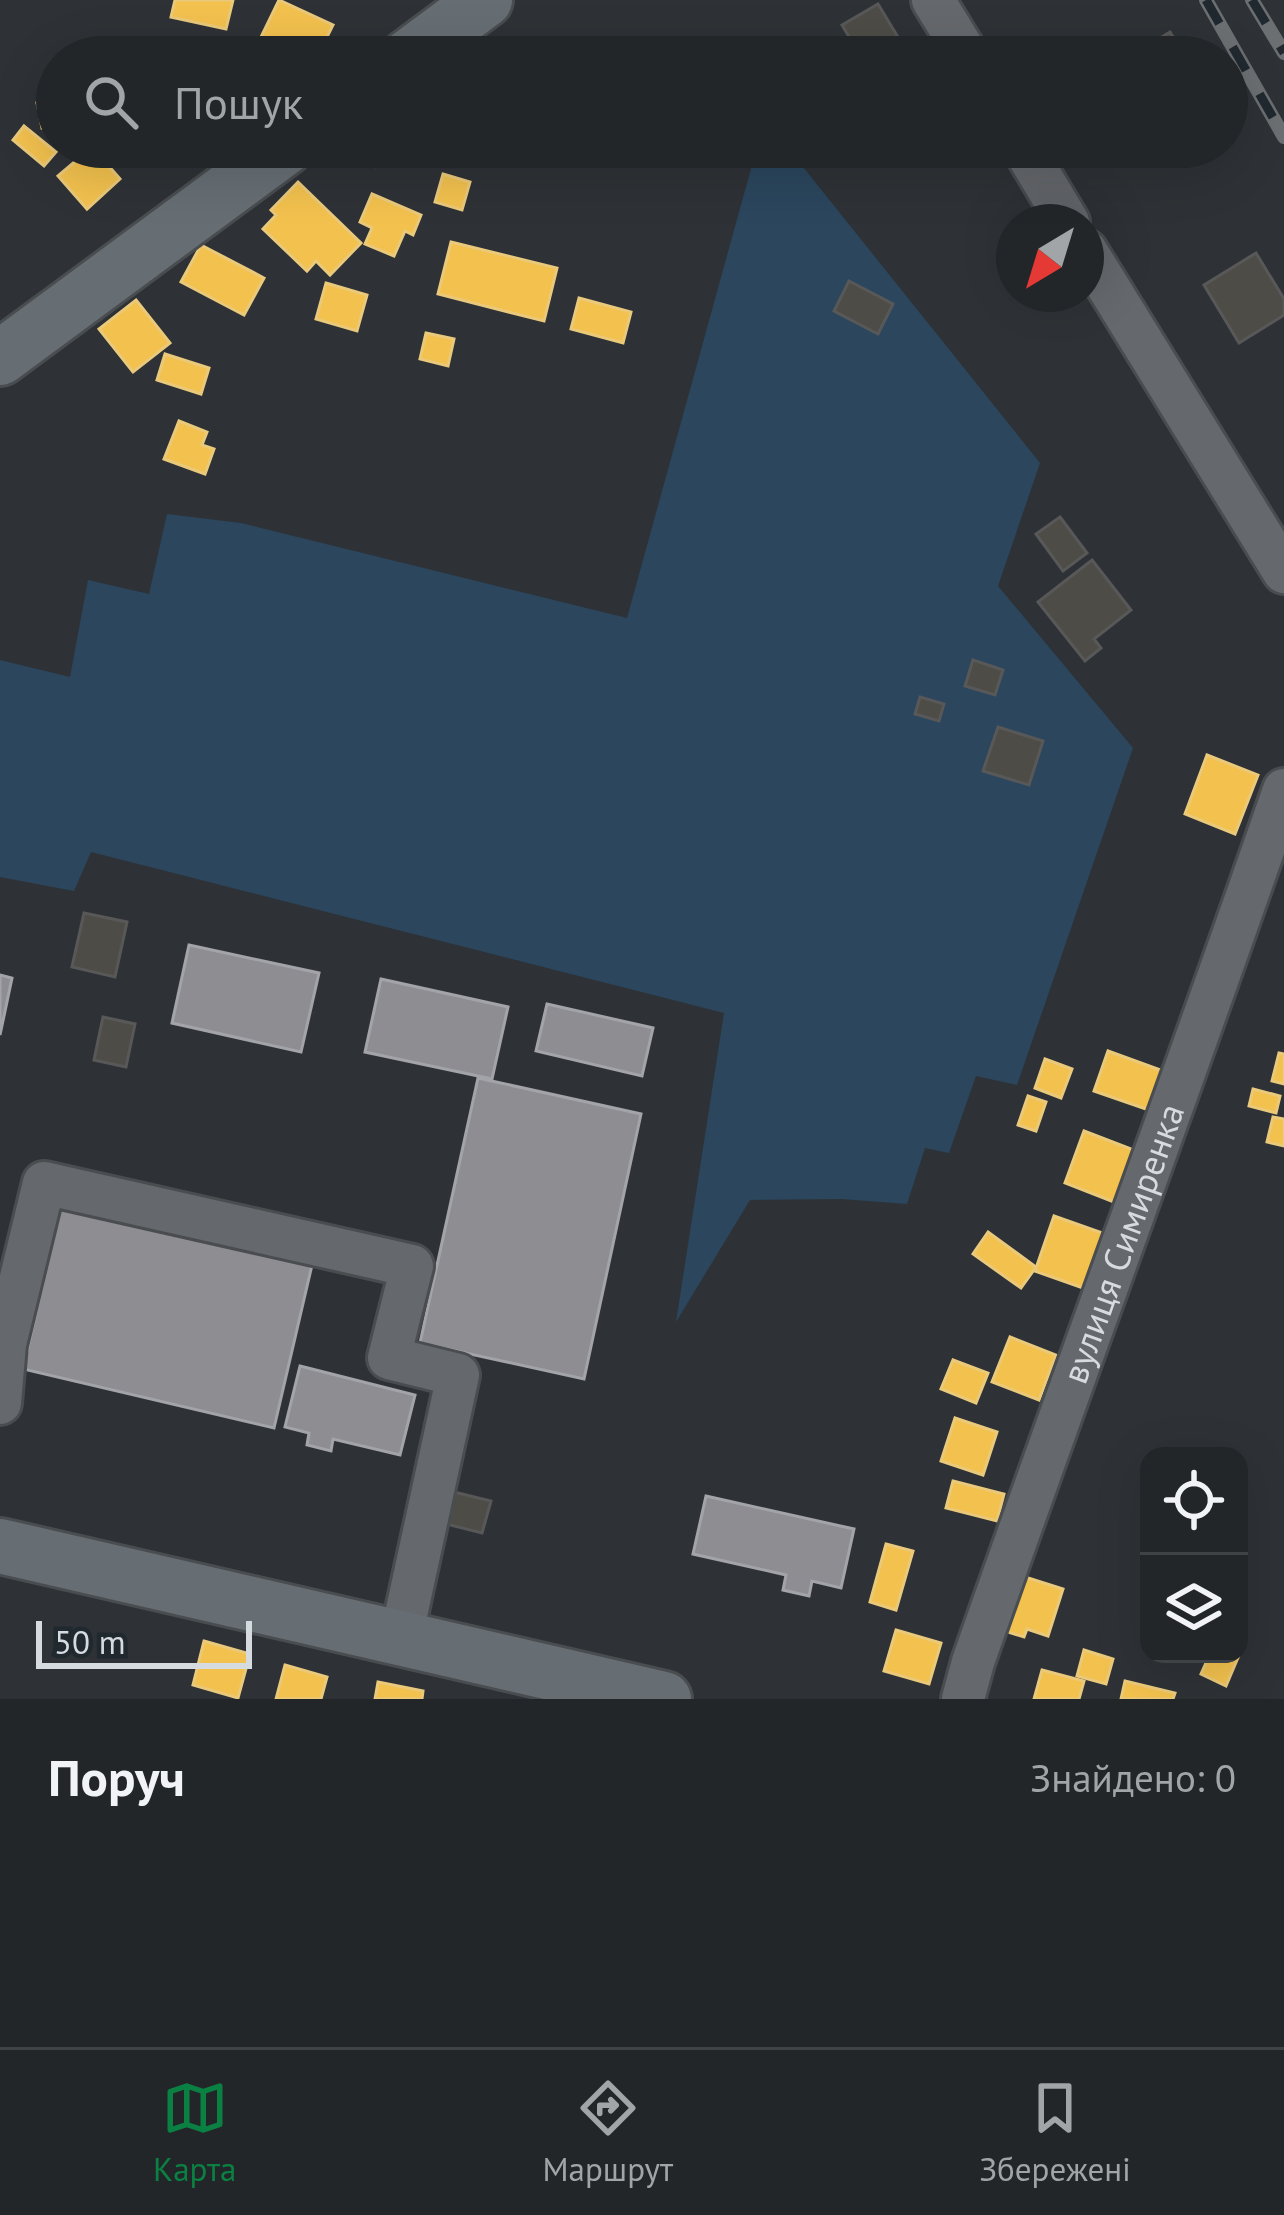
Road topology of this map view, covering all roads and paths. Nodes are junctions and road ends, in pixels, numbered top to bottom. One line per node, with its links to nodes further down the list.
1 (485, 0): 3 (main road)
2 (942, 5): 4 (street)
3 (436, 36)
4 (958, 36)
5 (258, 168): 9 (main road)
6 (1036, 168): 7 (street)
7 (1057, 204)
8 (1104, 280): 10 (street)
9 (0, 358)
10 (1284, 572)
11 (1284, 790): 16 (street, вулиця Симиренка)
12 (0, 1403): 14 (street)
13 (0, 1546): 14 (main road)
14 (401, 1638): 15 (main road)
15 (664, 1699)
16 (963, 1699)

